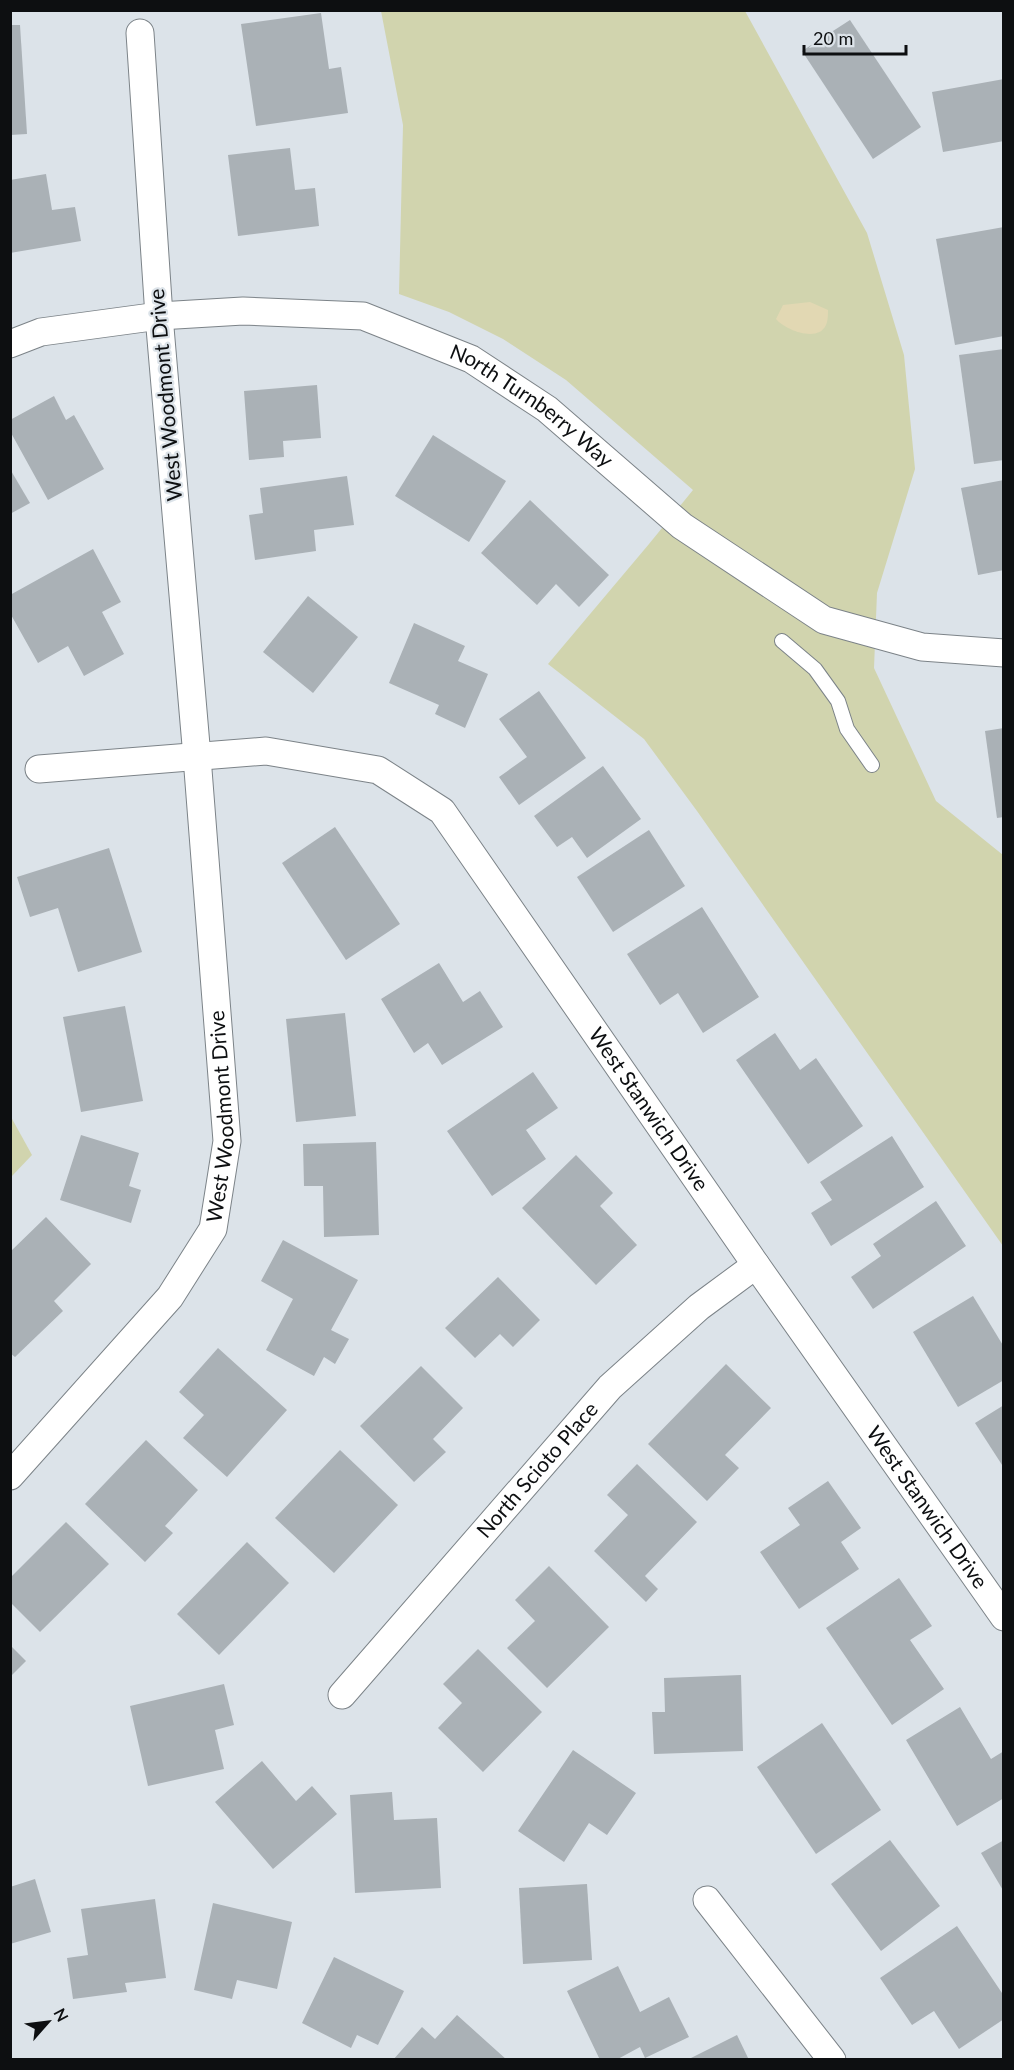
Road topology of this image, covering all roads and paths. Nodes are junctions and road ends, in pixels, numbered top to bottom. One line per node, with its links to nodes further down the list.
1 (140, 33): 2 (street, West Woodmont Drive)
2 (159, 316): 3 (street, North Turnberry Way); 5 (street, North Turnberry Way); 6 (street, West Woodmont Drive)
3 (10, 344)
4 (782, 641): 7 (lane)
5 (1004, 653)
6 (197, 757): 8 (street); 9 (street, West Stanwich Drive); 10 (street, West Woodmont Drive)
7 (872, 765)
8 (39, 769)
9 (756, 1266): 11 (street, West Stanwich Drive); 12 (street, North Scioto Place)
10 (10, 1476)
11 (1004, 1617)
12 (342, 1695)
13 (707, 1900): 14 (street)
14 (832, 2060)

